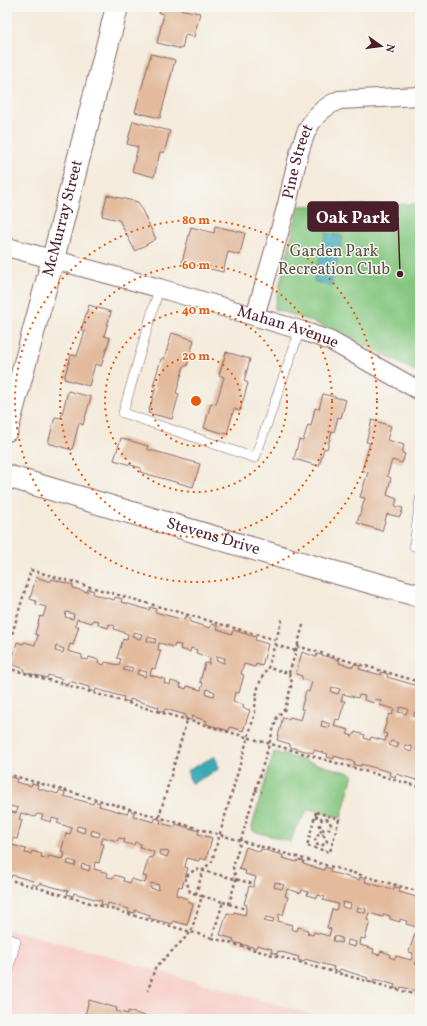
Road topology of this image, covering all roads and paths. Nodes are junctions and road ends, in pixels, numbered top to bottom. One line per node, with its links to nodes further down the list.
1 (117, 7): 4 (street, McMurray Street)
2 (420, 96): 6 (street, Pine Street)
3 (7, 247): 4 (street, Mahan Avenue)
4 (53, 259): 5 (street, Mahan Avenue); 9 (street, McMurray Street)
5 (159, 288): 6 (street, Mahan Avenue); 7 (lane)
6 (255, 316): 7 (street, Mahan Avenue)
7 (300, 330): 8 (street, Mahan Avenue)
8 (420, 391)
9 (7, 430)
10 (7, 476): 13 (street, Stevens Drive)
11 (420, 499): 12 (lane)
12 (420, 547)
13 (420, 596)
14 (282, 619): 16 (path)
15 (303, 625): 18 (path)
16 (276, 640): 17 (path); 19 (path)
17 (275, 645): 20 (path); 22 (path)
18 (297, 646): 20 (path); 24 (path)
19 (7, 651)
20 (296, 651): 23 (path)
21 (7, 668): 25 (path)
22 (268, 668): 23 (path); 26 (path)
23 (289, 673): 27 (path)
24 (420, 682)
25 (187, 720): 26 (path); 32 (path)
26 (248, 738): 27 (path); 36 (path)
27 (269, 744): 29 (path); 30 (path)
28 (7, 774): 32 (path)
29 (420, 787)
30 (255, 790): 31 (path); 38 (path)
31 (262, 792)
32 (159, 817): 36 (path)
33 (315, 817): 34 (path); 40 (path); 40 (path)
34 (322, 819): 35 (path); 35 (path)
35 (320, 824): 37 (path)
36 (220, 834): 38 (path); 41 (path)
37 (323, 834): 39 (path); 39 (path)
38 (241, 841): 43 (path); 45 (path)
39 (323, 845): 40 (path)
40 (318, 849)
41 (203, 870): 43 (path); 46 (path); 46 (path)
42 (7, 879): 51 (path)
43 (236, 879): 44 (path); 49 (path)
44 (254, 884)
45 (420, 892)
46 (196, 894): 47 (path)
47 (202, 896): 48 (path); 51 (path)
48 (223, 902): 49 (path); 53 (path)
49 (229, 904): 50 (path)
50 (246, 909)
51 (191, 932): 53 (path); 55 (path)
52 (7, 938): 54 (lane)
53 (212, 938): 56 (path)
54 (7, 975)
55 (148, 991)
56 (420, 996)

